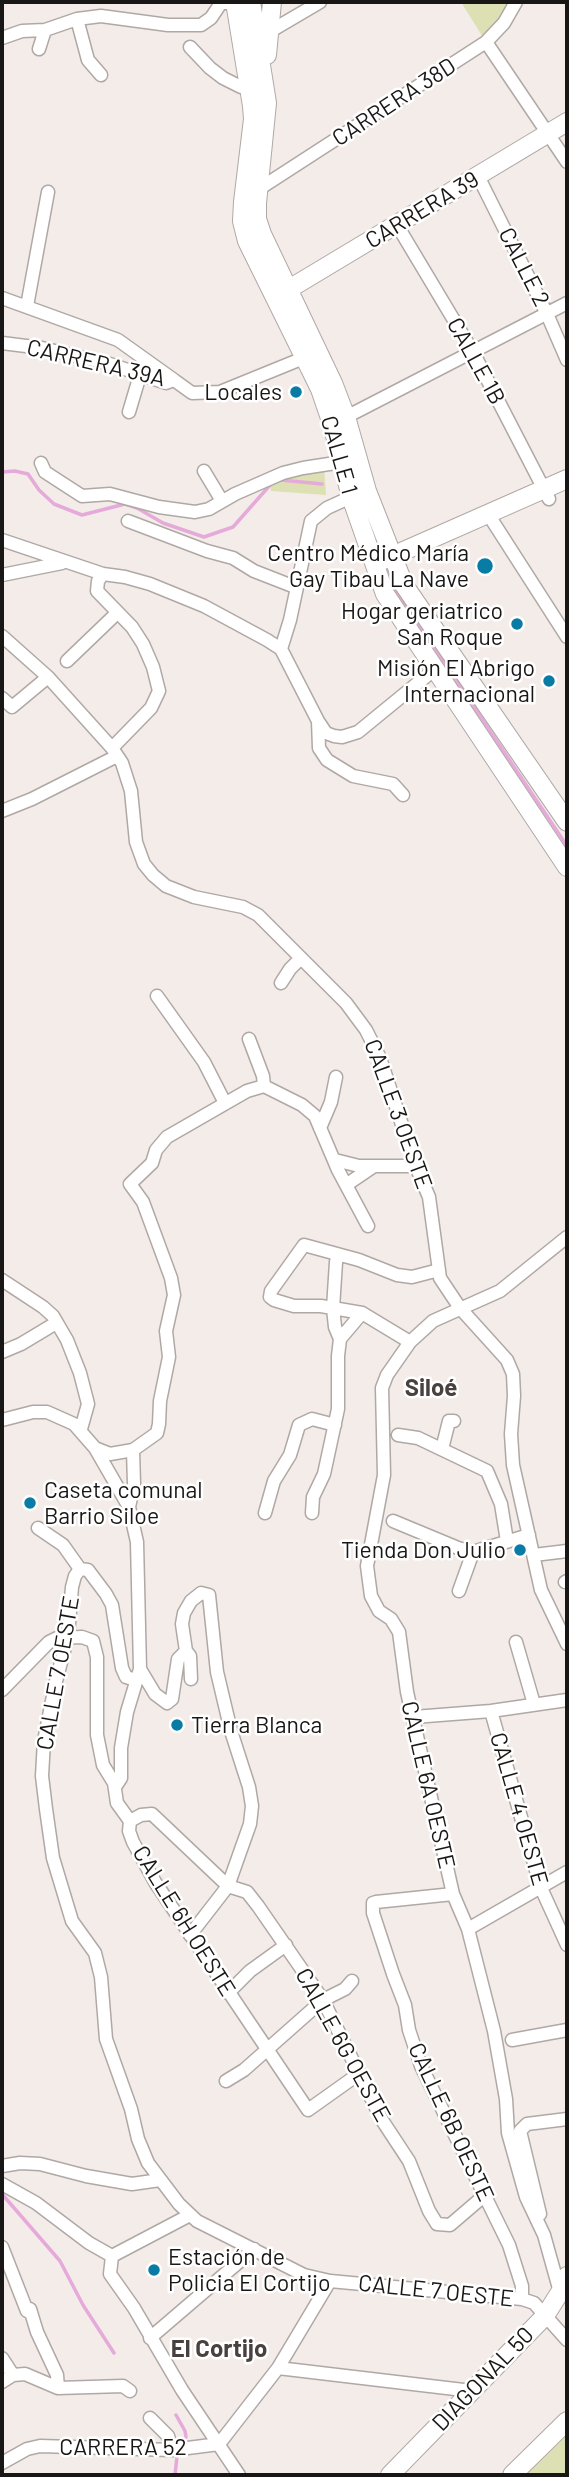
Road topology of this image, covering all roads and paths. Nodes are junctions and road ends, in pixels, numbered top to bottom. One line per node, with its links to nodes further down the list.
1 (228, 2): 6 (street); 14 (main road, CALLE 1)
2 (251, 2): 14 (main road, CALLE 1)
3 (272, 2): 8 (main road)
4 (320, 2): 8 (street)
5 (516, 2): 10 (street, CARRERA 38D)
6 (77, 19): 7 (street); 13 (street)
7 (45, 30): 9 (street); 12 (street)
8 (269, 32): 14 (main road)
9 (2, 38)
10 (486, 42): 16 (street); 19 (street, CARRERA 38D)
11 (190, 47): 14 (street)
12 (38, 49)
13 (102, 75)
14 (257, 85): 19 (main road, CALLE 1); 22 (main road, CALLE 1)
15 (567, 122): 16 (main road, CARRERA 39)
16 (548, 133): 17 (street); 18 (main road, CARRERA 39)
17 (567, 162)
18 (478, 176): 21 (main road, CARRERA 39); 26 (street, CALLE 2)
19 (259, 190): 22 (main road, CALLE 1)
20 (48, 192): 25 (street)
21 (397, 225): 22 (main road, CARRERA 39); 28 (street, CALLE 1B)
22 (282, 293): 29 (main road, CALLE 1); 34 (main road, CALLE 1)
23 (2, 298): 25 (street)
24 (567, 303): 26 (street)
25 (27, 306): 32 (street)
26 (547, 314): 28 (street); 30 (street, CALLE 2)
27 (2, 343): 31 (street, CARRERA 39A)
28 (473, 352): 34 (street); 40 (street, CALLE 1B)
29 (306, 357): 32 (street, CARRERA 39A); 35 (main road, CALLE 1)
30 (567, 360)
31 (140, 374): 32 (street, CARRERA 39A); 33 (street)
32 (174, 380)
33 (128, 412)
34 (346, 416): 46 (main road, CALLE 1)
35 (342, 462): 41 (main road, CALLE 1); 42 (street)
36 (41, 463): 42 (street)
37 (204, 471): 42 (street)
38 (567, 479): 40 (main road)
39 (567, 491): 40 (main road)
40 (546, 494): 43 (main road)
41 (351, 497): 48 (main road, CALLE 1); 51 (street)
42 (222, 501)
43 (491, 519): 46 (main road); 54 (street)
44 (128, 521): 51 (street)
45 (2, 540): 47 (street)
46 (394, 561): 48 (main road); 64 (main road, CALLE 1)
47 (65, 563): 49 (street); 50 (street)
48 (375, 569): 57 (main road, CALLE 1)
49 (103, 574): 52 (street); 55 (street)
50 (2, 575)
51 (295, 587): 55 (street)
52 (117, 613): 56 (street); 61 (street)
53 (2, 636): 58 (street, CALLE 3 OESTE)
54 (567, 637)
55 (281, 649): 60 (street)
56 (67, 661)
57 (435, 669): 60 (street); 65 (main road, CALLE 1)
58 (48, 677): 59 (street); 61 (street, CALLE 3 OESTE)
59 (7, 703)
60 (318, 721): 62 (street)
61 (114, 752): 63 (street); 66 (street, CALLE 3 OESTE)
62 (404, 795)
63 (2, 811)
64 (567, 822)
65 (567, 867)
66 (301, 958): 67 (street); 75 (street, CALLE 3 OESTE)
67 (281, 983)
68 (157, 996): 72 (street)
69 (249, 1039): 71 (street)
70 (336, 1077): 73 (street)
71 (264, 1086): 72 (street); 73 (street)
72 (225, 1103): 97 (street)
73 (320, 1128): 74 (street)
74 (335, 1160): 76 (street); 77 (street)
75 (415, 1164): 76 (street); 81 (street, CALLE 3 OESTE)
76 (374, 1166): 77 (street)
77 (346, 1185): 78 (street)
78 (368, 1226)
79 (567, 1237): 84 (street, CALLE 6A OESTE)
80 (338, 1255): 81 (street); 83 (street); 83 (street)
81 (439, 1270): 84 (street, CALLE 3 OESTE)
82 (6, 1285): 86 (street)
83 (333, 1308): 85 (street); 87 (street)
84 (460, 1308): 88 (street, CALLE 6A OESTE); 98 (street, CALLE 3 OESTE)
85 (362, 1313): 87 (street); 88 (street)
86 (56, 1322): 89 (street); 93 (street)
87 (340, 1339): 92 (street)
88 (410, 1342): 122 (street, CALLE 6A OESTE)
89 (2, 1352)
90 (2, 1420): 93 (street)
91 (454, 1421): 96 (street)
92 (335, 1425): 101 (street); 102 (street)
93 (81, 1429): 95 (street)
94 (398, 1435): 96 (street)
95 (95, 1448): 97 (street); 99 (street)
96 (442, 1449): 100 (street)
97 (133, 1450): 99 (street)
98 (521, 1503): 100 (street); 105 (street, CALLE 3 OESTE)
99 (129, 1507): 116 (street)
100 (501, 1507): 106 (street)
101 (265, 1513)
102 (312, 1513)
103 (393, 1521): 108 (street)
104 (38, 1528): 110 (street)
105 (529, 1535): 106 (street); 109 (street, CALLE 3 OESTE)
106 (507, 1541): 108 (street)
107 (567, 1551): 109 (street)
108 (473, 1552): 111 (street)
109 (534, 1555): 114 (street, CALLE 3 OESTE)
110 (80, 1569): 112 (street, CALLE 7 OESTE); 116 (street)
111 (459, 1591)
112 (68, 1636): 118 (street); 123 (street, CALLE 6H OESTE); 143 (street, CALLE 7 OESTE)
113 (516, 1642): 120 (street)
114 (567, 1644)
115 (186, 1651): 116 (street); 117 (street); 126 (street)
116 (138, 1674): 123 (street)
117 (191, 1679)
118 (2, 1690)
119 (567, 1700): 120 (street)
120 (534, 1704): 121 (street)
121 (491, 1711): 122 (street); 127 (street, CALLE 4 OESTE)
122 (414, 1717): 128 (street, CALLE 6A OESTE)
123 (115, 1787): 124 (street, CALLE 6H OESTE)
124 (130, 1821): 126 (street, CALLE 6G OESTE); 130 (street, CALLE 6H OESTE)
125 (567, 1872): 127 (street)
126 (228, 1886): 130 (street); 131 (street, CALLE 6G OESTE)
127 (541, 1888): 129 (street); 132 (street, CALLE 4 OESTE)
128 (453, 1895): 129 (street, CALLE 6A OESTE); 145 (street, CALLE 6B OESTE)
129 (468, 1929): 147 (street, CALLE 6A OESTE)
130 (190, 1935): 134 (street, CALLE 6H OESTE)
131 (286, 1945): 134 (street); 135 (street, CALLE 6G OESTE)
132 (567, 1945)
133 (352, 1981): 135 (street)
134 (228, 1993): 138 (street, CALLE 6H OESTE)
135 (323, 2000): 138 (street); 139 (street, CALLE 6G OESTE)
136 (567, 2030): 137 (street)
137 (512, 2040)
138 (268, 2052): 139 (street, CALLE 6H OESTE); 140 (street)
139 (360, 2073): 145 (street, CALLE 6G OESTE)
140 (226, 2081)
141 (567, 2119): 147 (street, CALLE 6A OESTE)
142 (2, 2166): 143 (street)
143 (160, 2180): 146 (street, CALLE 7 OESTE)
144 (4, 2190): 150 (street)
145 (485, 2195): 153 (street, CALLE 6B OESTE)
146 (190, 2215): 149 (street, CALLE 7 OESTE); 150 (street)
147 (544, 2235): 152 (street, CALLE 6A OESTE)
148 (2, 2247): 160 (street)
149 (254, 2249): 151 (street, CALLE 7 OESTE); 155 (street)
150 (112, 2256): 155 (street)
151 (330, 2281): 153 (street, CALLE 7 OESTE); 158 (street, CARRERA 52)
152 (565, 2283): 154 (main road, DIAGONAL 50)
153 (522, 2299): 154 (street, CALLE 7 OESTE)
154 (545, 2316): 156 (street, CALLE 7 OESTE); 162 (main road, DIAGONAL 50)
155 (150, 2338): 165 (street)
156 (567, 2340)
157 (2, 2358): 159 (street)
158 (278, 2368): 162 (street); 165 (street, CARRERA 52)
159 (8, 2378): 160 (street)
160 (58, 2388): 161 (street)
161 (130, 2391)
162 (472, 2391): 169 (main road, DIAGONAL 50)
163 (150, 2418): 166 (street)
164 (567, 2421): 170 (main road)
165 (219, 2444): 166 (street, CARRERA 52); 168 (street)
166 (172, 2450): 167 (street, CARRERA 52)
167 (2, 2463)
168 (239, 2475)
169 (390, 2475)
170 (512, 2475)

